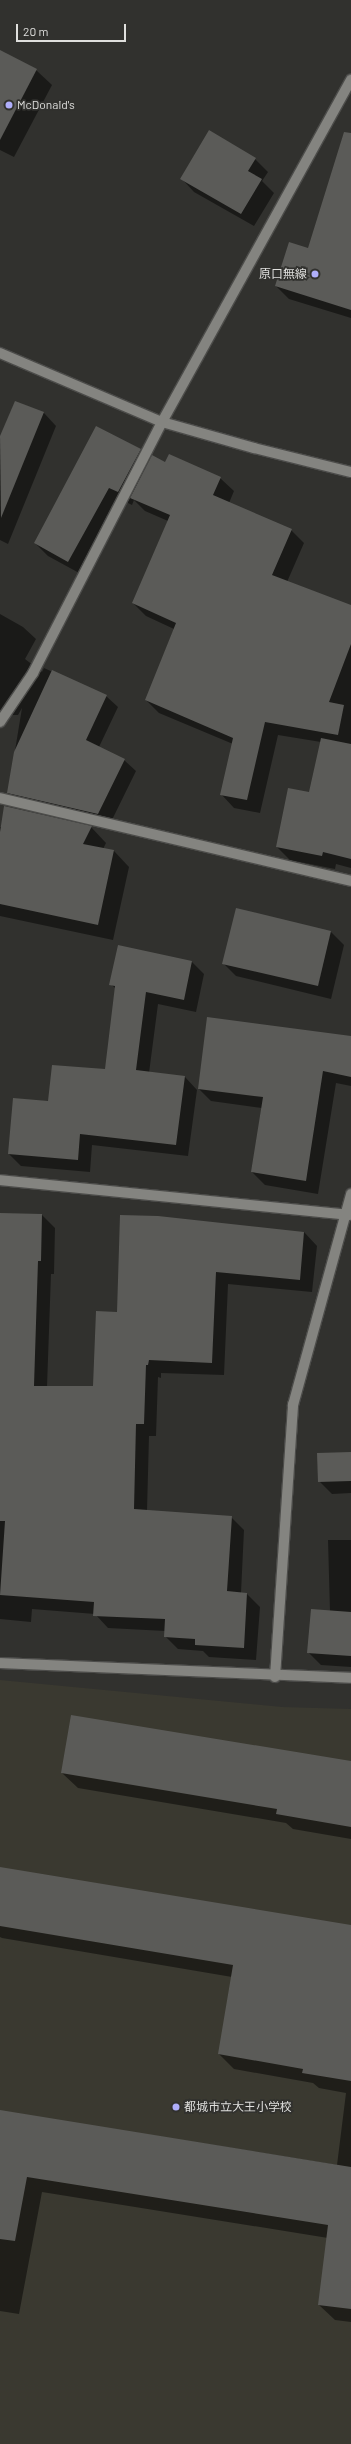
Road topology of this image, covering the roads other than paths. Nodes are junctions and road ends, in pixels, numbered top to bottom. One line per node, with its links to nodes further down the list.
1 (351, 80): 3 (street)
2 (0, 353): 3 (street)
3 (162, 422): 4 (street); 5 (street)
4 (351, 472)
5 (0, 722)
6 (0, 798): 7 (street)
7 (351, 881)
8 (0, 1180): 10 (street)
9 (351, 1194): 10 (street)
10 (348, 1215): 12 (street)
11 (0, 1663): 12 (street)
12 (275, 1677): 13 (street)
13 (351, 1678)

